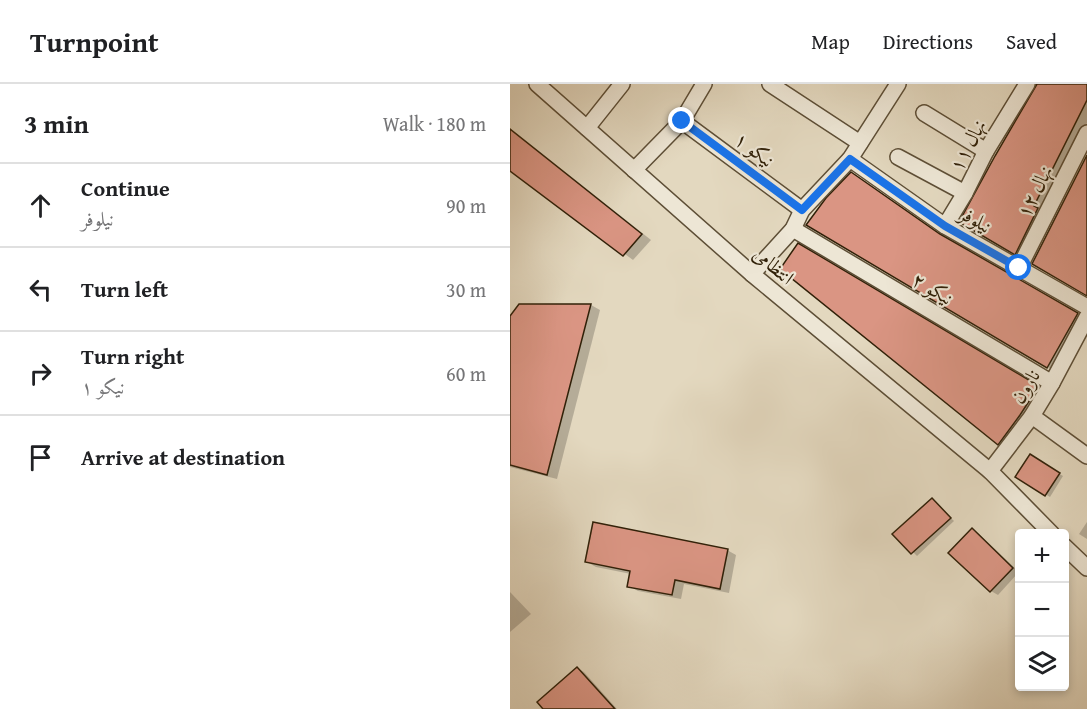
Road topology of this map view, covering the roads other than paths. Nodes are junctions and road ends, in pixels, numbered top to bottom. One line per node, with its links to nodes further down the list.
1 (537, 84): 9 (street, انتظامی)
2 (622, 84): 9 (street)
3 (704, 84): 8 (street)
4 (770, 84): 11 (street)
5 (898, 84): 11 (street)
6 (1027, 84): 12 (street, نهال ۱۱)
7 (924, 113): 12 (street)
8 (682, 121): 15 (street); 17 (street, نیکو ۱)
9 (587, 128): 15 (street, انتظامی)
10 (1087, 133): 20 (street, نهال ۱۲)
11 (860, 143): 14 (street)
12 (986, 151): 16 (street, نهال ۱۱)
13 (898, 158): 16 (street)
14 (850, 159): 17 (street); 18 (street, نیلوفر)
15 (634, 171): 21 (street, انتظامی)
16 (965, 193): 18 (street, نهال ۱۱)
17 (802, 210): 19 (street)
18 (945, 226): 20 (street, نیلوفر)
19 (793, 229): 21 (street); 24 (street, نیکو ۲)
20 (1019, 268): 22 (street, نیلوفر)
21 (752, 274): 27 (street, انتظامی)
22 (1087, 307)
23 (1087, 317): 24 (street, نارون)
24 (1052, 383): 25 (street, نارون)
25 (1032, 416): 26 (street); 27 (street, نارون)
26 (1087, 456)
27 (990, 471): 28 (street, انتظامی)
28 (1047, 529)
29 (1069, 550): 30 (street)
30 (1087, 568)

